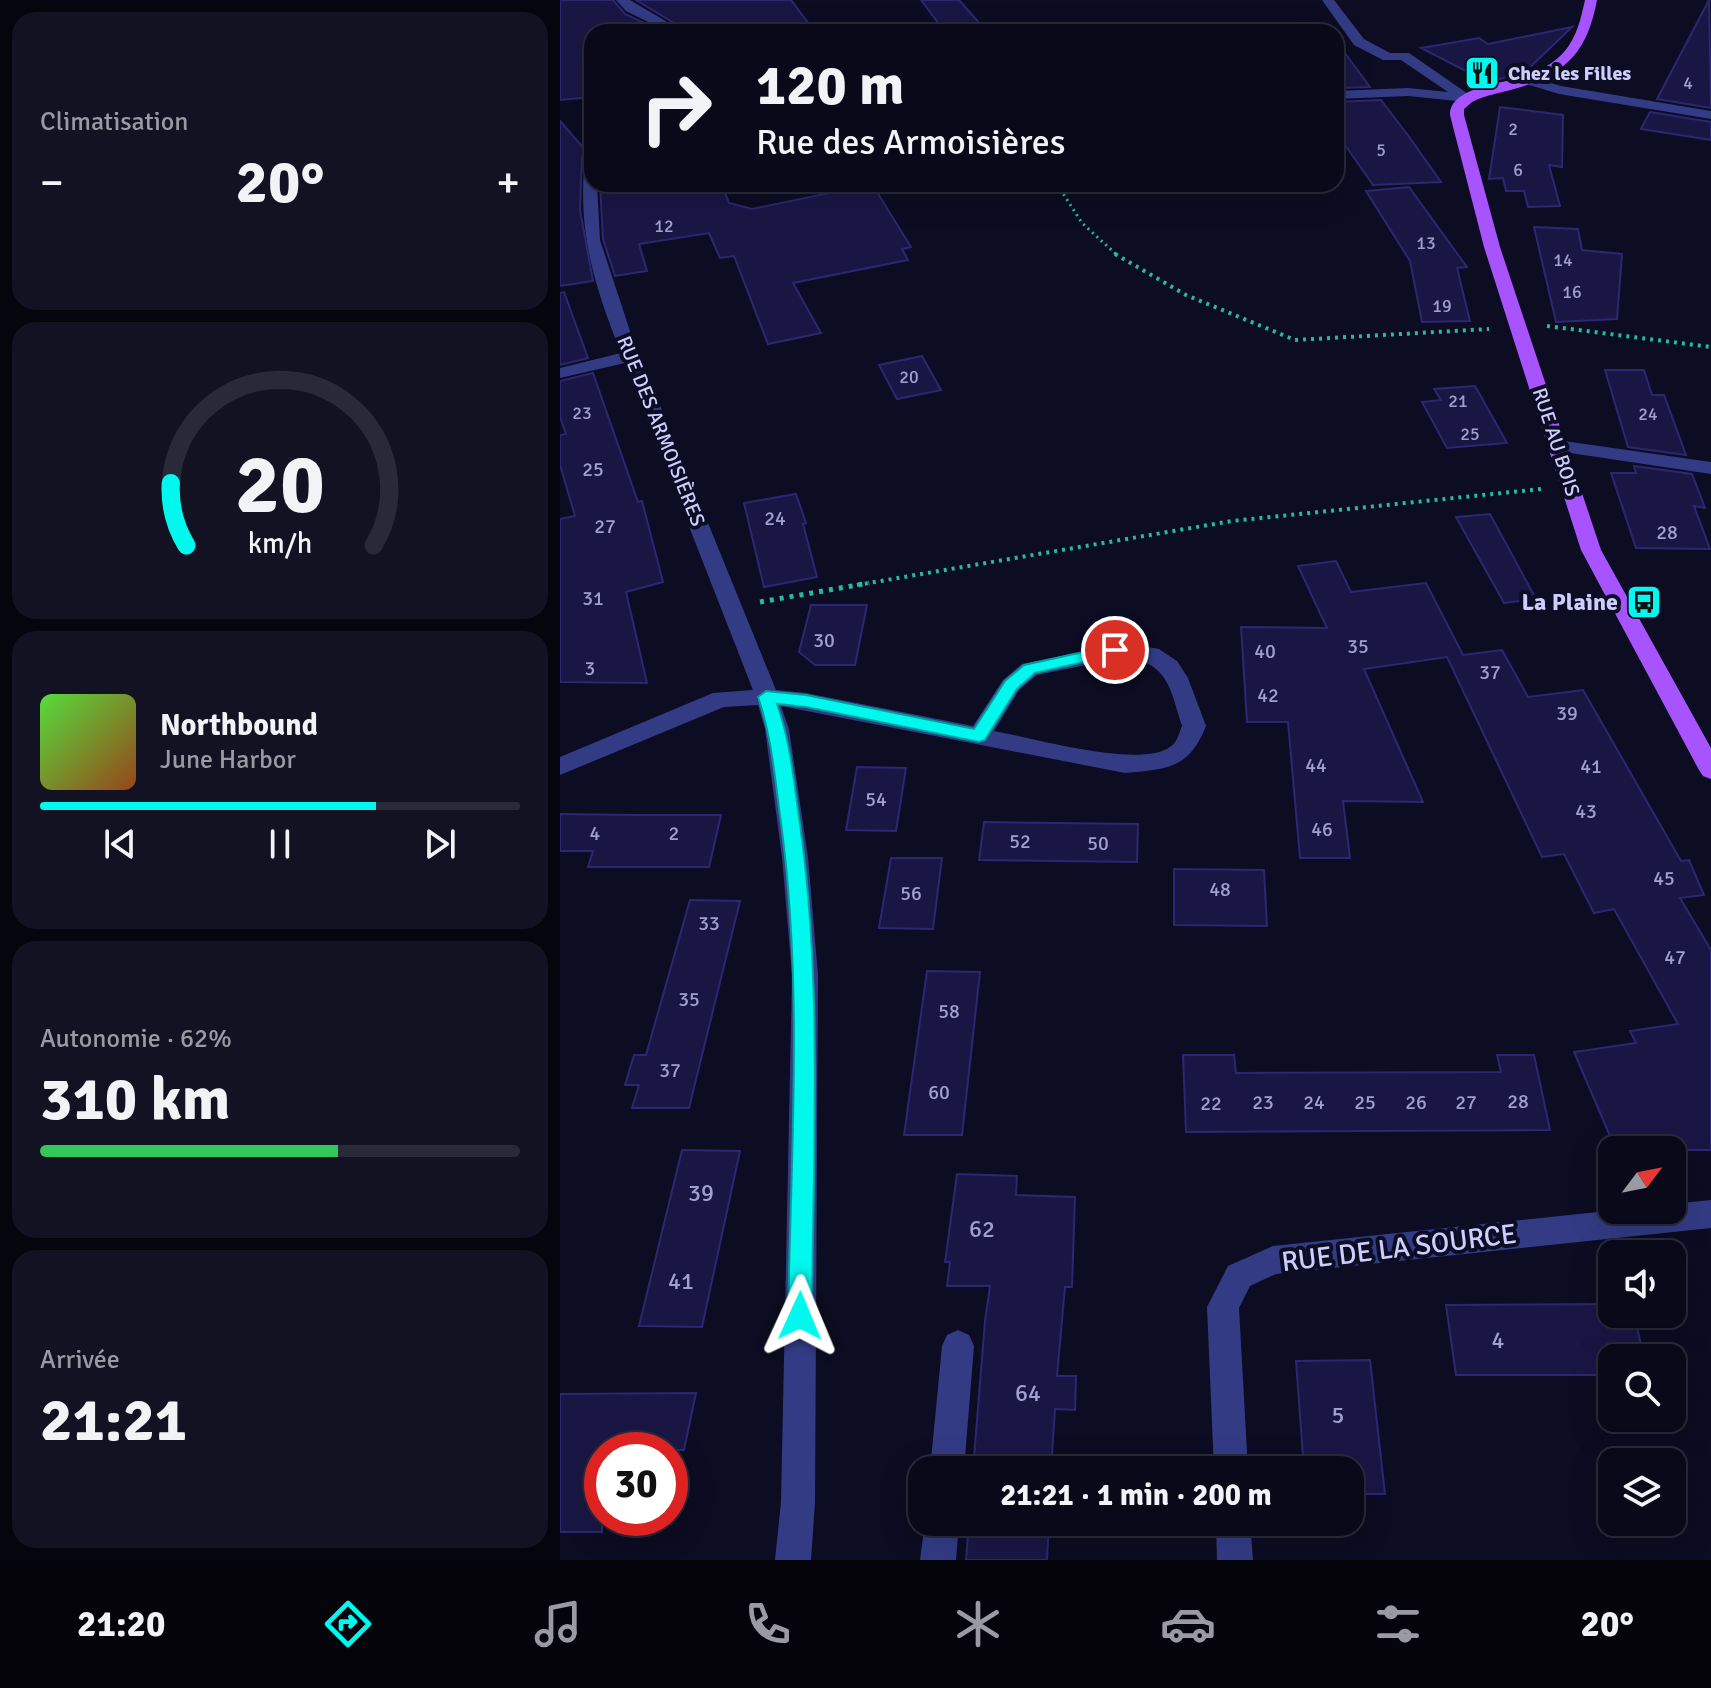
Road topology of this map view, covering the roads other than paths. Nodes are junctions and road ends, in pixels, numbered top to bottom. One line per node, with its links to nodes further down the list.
1 (1328, 0): 7 (street)
2 (1591, 0): 5 (main road)
3 (629, 3): 4 (street)
4 (644, 24)
5 (1531, 81): 7 (main road); 8 (street)
6 (1344, 95): 7 (street)
7 (1467, 98): 12 (main road, RUE AU BOIS)
8 (1711, 115)
9 (588, 192): 10 (street, RUE DES ARMOISIÈRES)
10 (629, 357): 11 (street); 14 (street, RUE DES ARMOISIÈRES)
11 (560, 373)
12 (1557, 446): 13 (street); 17 (main road, RUE AU BOIS)
13 (1711, 468)
14 (766, 697): 15 (street); 16 (street); 24 (street, RUE DES ARMOISIÈRES)
15 (979, 736): 15 (street)
16 (560, 767)
17 (1711, 770)
18 (1711, 1214): 21 (street, RUE DE LA SOURCE)
19 (958, 1346): 20 (street)
20 (948, 1456)
21 (1230, 1456)
22 (941, 1536): 25 (street)
23 (1234, 1536): 26 (street)
24 (793, 1560)
25 (938, 1560)
26 (1235, 1560)

